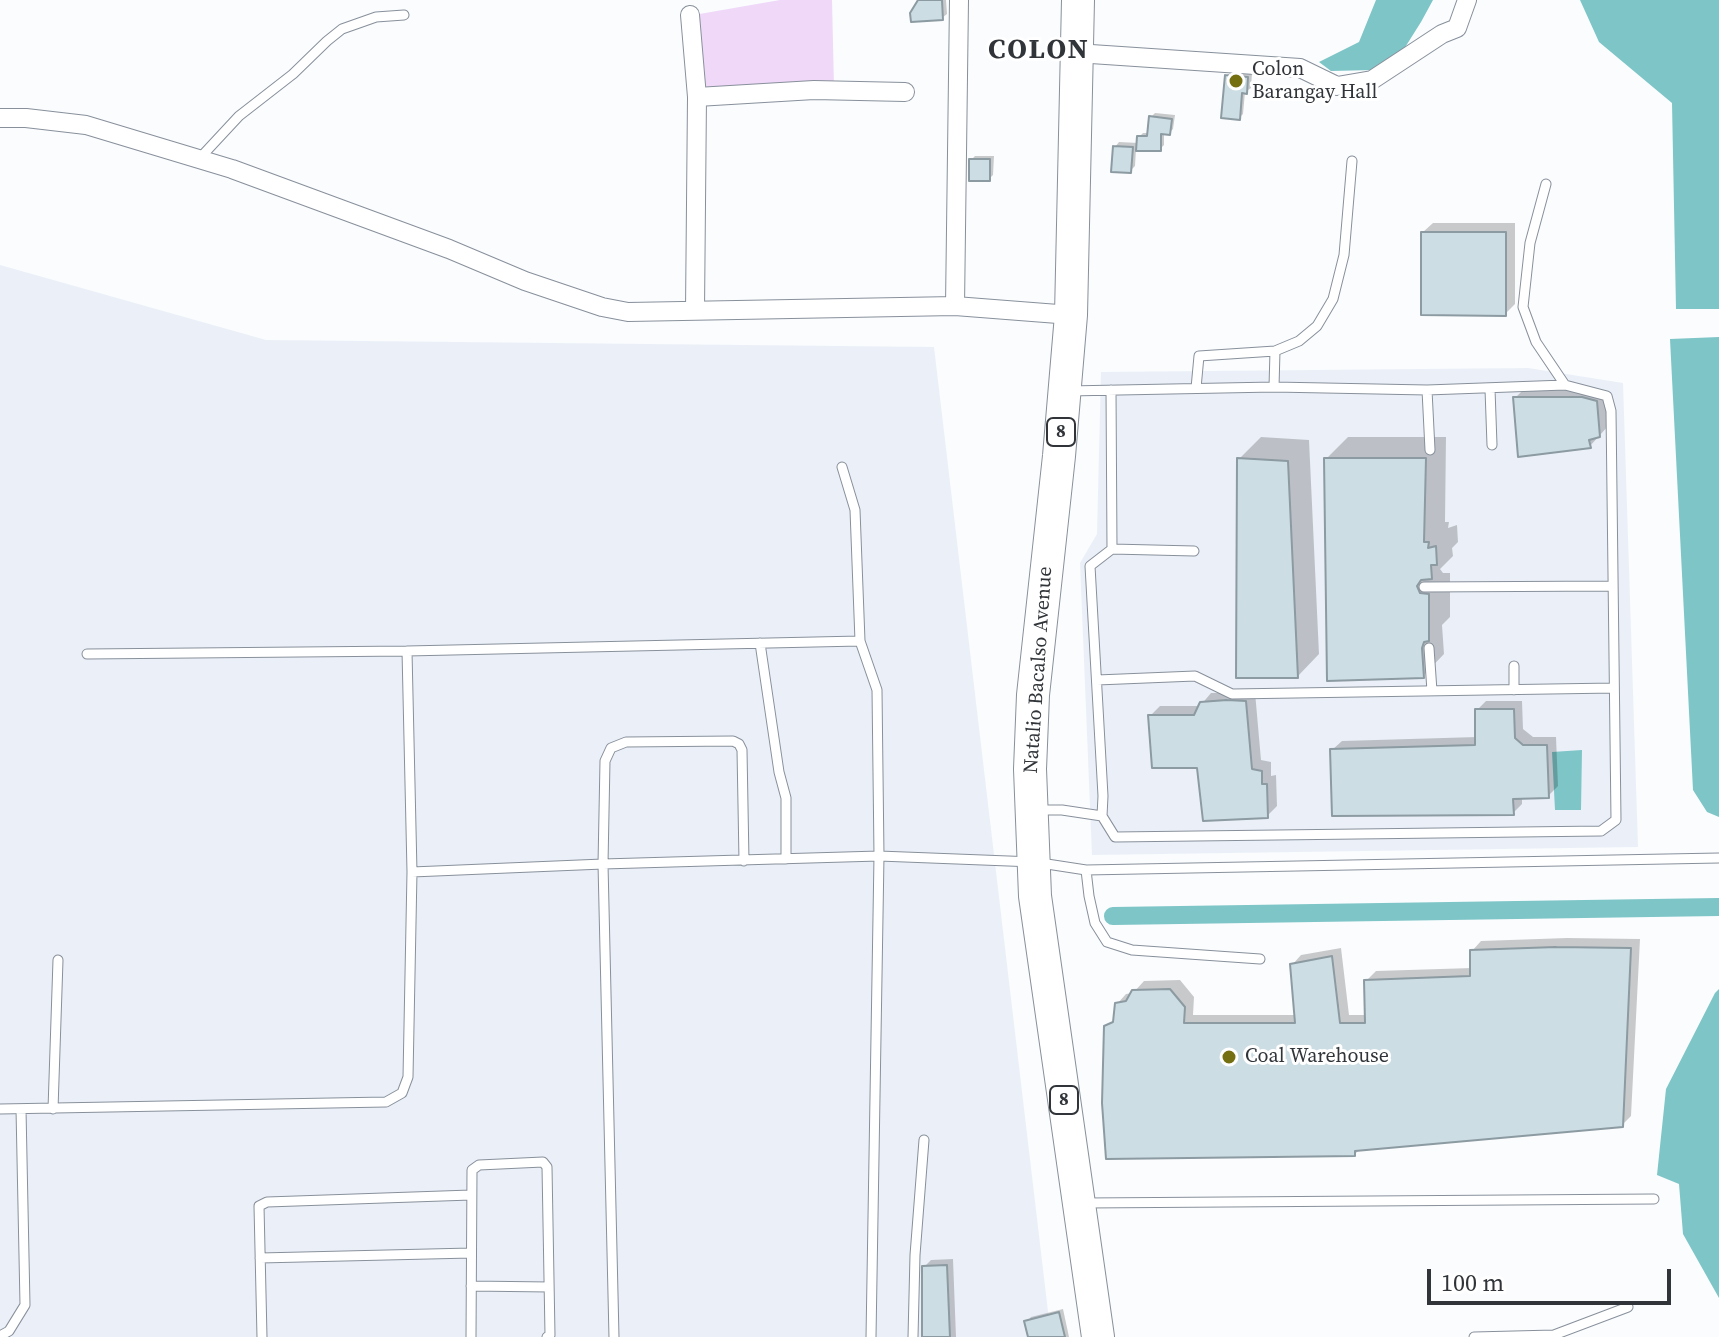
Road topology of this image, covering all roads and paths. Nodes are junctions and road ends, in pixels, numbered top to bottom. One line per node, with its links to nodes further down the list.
1 (959, 0): 13 (street)
2 (1078, 0): 6 (highway, Natalio Bacalso Avenue / 8)
3 (1467, 0): 6 (street)
4 (404, 15): 10 (lane)
5 (690, 15): 8 (street)
6 (1076, 53): 15 (highway, Natalio Bacalso Avenue / 8)
7 (905, 92): 8 (street)
8 (697, 97): 14 (street)
9 (0, 118): 10 (street)
10 (199, 159): 14 (street)
11 (1352, 161): 16 (lane)
12 (1546, 184): 17 (lane)
13 (955, 306): 14 (street); 15 (street)
14 (695, 310)
15 (1071, 315): 23 (highway, Natalio Bacalso Avenue / 8)
16 (1275, 351): 18 (lane); 19 (lane)
17 (1565, 385): 20 (lane); 29 (lane)
18 (1274, 387): 19 (lane); 22 (lane)
19 (1196, 388): 21 (lane)
20 (1490, 389): 22 (lane); 24 (lane)
21 (1111, 390): 23 (lane); 27 (lane)
22 (1427, 390): 25 (lane)
23 (1065, 391): 41 (highway, Natalio Bacalso Avenue / 8)
24 (1492, 445)
25 (1430, 450)
26 (842, 467): 31 (lane)
27 (1112, 549): 28 (lane); 37 (lane)
28 (1194, 551)
29 (1613, 586): 30 (lane); 38 (lane)
30 (1424, 587)
31 (860, 641): 32 (lane); 43 (lane)
32 (760, 643): 34 (lane); 45 (lane)
33 (1429, 648): 40 (lane)
34 (407, 651): 35 (lane); 50 (lane)
35 (87, 654)
36 (1514, 666): 39 (lane)
37 (1097, 680): 40 (lane); 42 (lane)
38 (1614, 688): 39 (lane); 42 (lane)
39 (1514, 690): 40 (lane)
40 (1432, 691)
41 (1032, 810): 42 (lane); 47 (highway, Natalio Bacalso Avenue / 8)
42 (1102, 816)
43 (879, 856): 45 (lane); 47 (lane); 70 (lane)
44 (1719, 858): 49 (lane)
45 (786, 859): 46 (lane)
46 (744, 861): 48 (lane); 48 (lane)
47 (1034, 862): 49 (lane); 59 (highway, Natalio Bacalso Avenue / 8)
48 (603, 864): 50 (lane); 69 (lane)
49 (1086, 870): 51 (lane)
50 (412, 872): 55 (lane)
51 (1260, 959)
52 (58, 960): 55 (lane)
53 (0, 1109): 54 (lane)
54 (21, 1109): 55 (lane); 65 (lane)
55 (53, 1109)
56 (924, 1140): 71 (lane)
57 (471, 1195): 60 (lane); 61 (lane); 63 (lane)
58 (1654, 1199): 59 (lane)
59 (1078, 1203): 72 (highway, Natalio Bacalso Avenue / 8)
60 (471, 1253): 61 (lane); 62 (lane)
61 (260, 1258): 66 (lane)
62 (471, 1286): 63 (lane); 67 (lane)
63 (549, 1287): 68 (lane)
64 (1628, 1307): 73 (lane)
65 (0, 1336)
66 (262, 1337)
67 (471, 1337)
68 (547, 1337)
69 (614, 1337)
70 (871, 1337)
71 (913, 1337)
72 (1098, 1337)
73 (1474, 1337)

